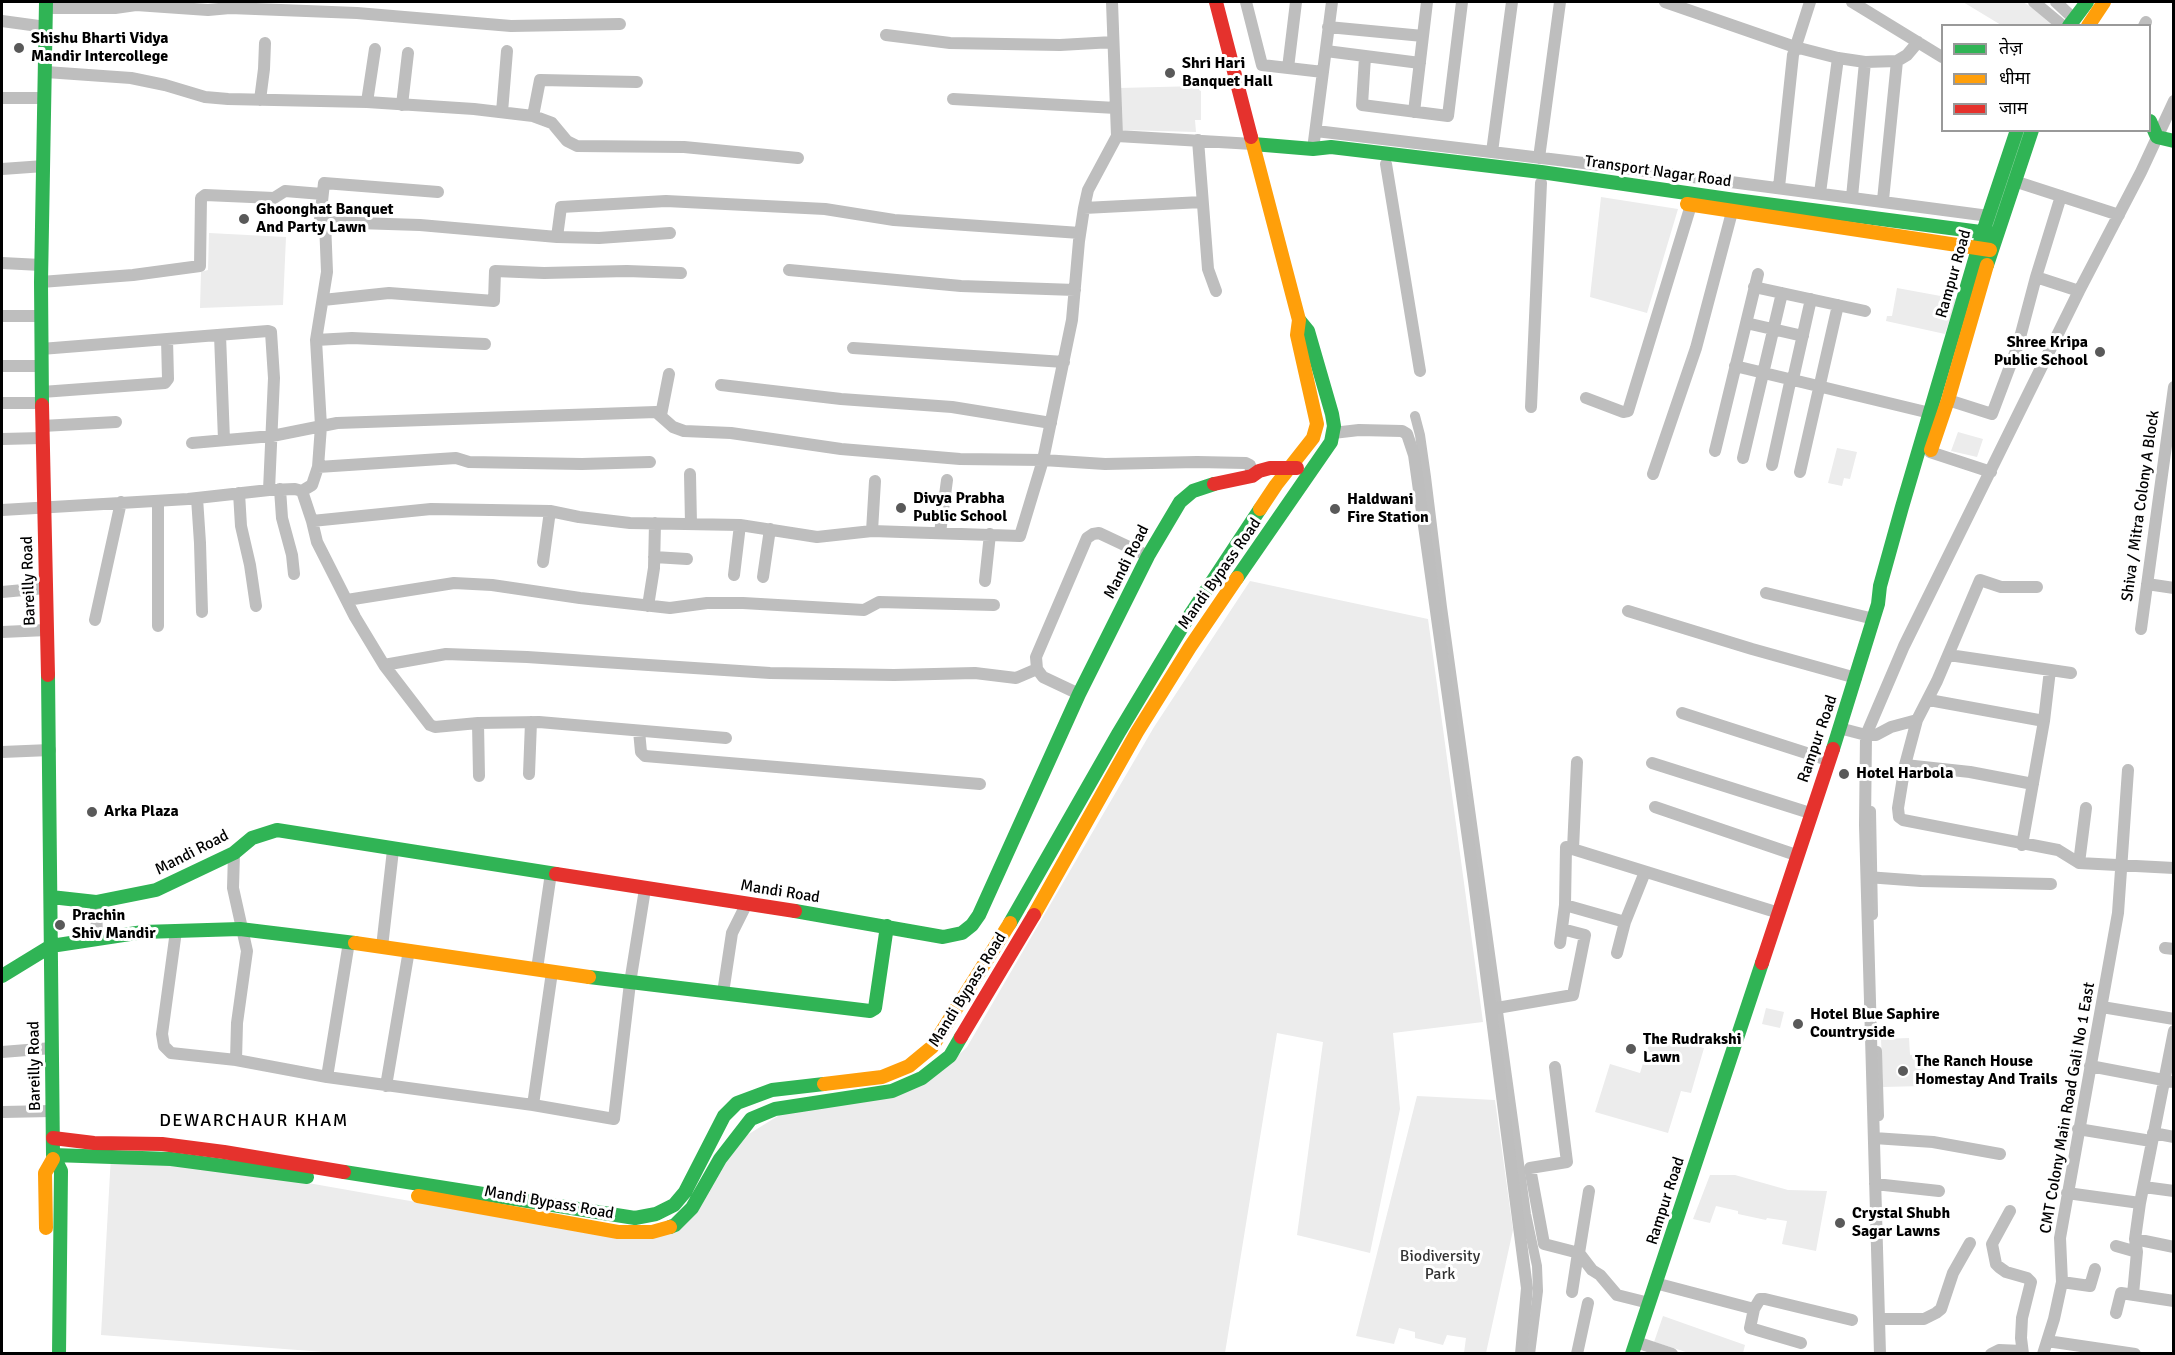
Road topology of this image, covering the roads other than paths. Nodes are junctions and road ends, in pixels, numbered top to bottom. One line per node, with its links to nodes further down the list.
1 (1113, 2): 25 (street)
2 (1216, 2): 62 (main road, Mandi Bypass Road)
3 (1246, 2): 39 (street)
4 (1296, 2): 39 (street)
5 (1332, 2): 22 (street)
6 (1427, 2): 24 (street)
7 (1462, 2): 52 (street)
8 (1512, 2): 64 (street)
9 (1560, 2): 66 (street)
10 (1665, 2): 28 (street)
11 (1810, 2): 28 (street)
12 (1852, 2): 26 (street)
13 (2034, 2): 20 (street)
14 (2056, 2): 20 (street)
15 (2087, 2): 20 (main road)
16 (2104, 2): 20 (main road)
17 (46, 4): 19 (street); 21 (main road, Bareilly Road)
18 (2, 21): 21 (street)
19 (620, 24)
20 (2076, 24)
21 (46, 27): 40 (main road, Bareilly Road)
22 (1328, 27): 24 (street); 31 (street)
23 (886, 35): 25 (street)
24 (1423, 36): 38 (street)
25 (1113, 42): 50 (street)
26 (1917, 42): 33 (street); 36 (street)
27 (265, 43): 46 (street)
28 (1795, 47): 35 (street); 72 (street)
29 (375, 50): 48 (street)
30 (507, 51): 51 (street)
31 (1326, 51): 34 (street); 41 (street)
32 (408, 53): 49 (street)
33 (1941, 56)
34 (1365, 57): 38 (street); 52 (street)
35 (1838, 58): 37 (street); 74 (street)
36 (1897, 61): 37 (street); 79 (street)
37 (1866, 62): 77 (street)
38 (1420, 63): 52 (street)
39 (1288, 68): 41 (street)
40 (46, 72): 44 (main road, Bareilly Road); 46 (street)
41 (1323, 72): 55 (street)
42 (638, 82): 53 (street)
43 (2, 98): 44 (street)
44 (45, 98): 68 (main road, Bareilly Road)
45 (953, 99): 50 (street)
46 (260, 100): 48 (street)
47 (2174, 101): 59 (street)
48 (367, 102): 49 (street)
49 (402, 105): 51 (street)
50 (1116, 108): 58 (street)
51 (502, 112): 53 (street)
52 (1414, 112)
53 (533, 116): 65 (street)
54 (2151, 123): 59 (main road)
55 (1316, 131): 63 (street); 64 (street)
56 (2016, 132): 85 (main road, Rampur Road)
57 (2031, 132): 70 (main road)
58 (1117, 136): 60 (street); 83 (street)
59 (2157, 137): 61 (main road); 84 (street)
60 (1198, 141): 62 (street); 80 (street)
61 (2174, 141)
62 (1253, 144): 63 (main road, Transport Nagar Road); 110 (main road, Mandi Bypass Road)
63 (1313, 149): 67 (main road, Transport Nagar Road); 76 (main road, Transport Nagar Road)
64 (1492, 152): 66 (street)
65 (798, 158)
66 (1539, 158): 72 (street)
67 (1386, 164): 71 (main road, Transport Nagar Road); 124 (street)
68 (44, 166): 69 (street); 93 (main road, Bareilly Road)
69 (2, 169)
70 (2014, 181): 78 (street); 89 (main road)
71 (1541, 183): 76 (main road, Transport Nagar Road); 135 (street)
72 (1779, 187): 74 (street)
73 (438, 192): 75 (street)
74 (1820, 192): 77 (street)
75 (322, 194): 86 (street); 98 (street)
76 (1657, 194): 81 (main road, Transport Nagar Road); 82 (main road, Transport Nagar Road)
77 (1852, 196): 79 (street)
78 (2061, 196): 84 (street); 97 (street)
79 (1883, 200): 85 (street)
80 (1202, 202): 83 (street); 101 (street)
81 (1691, 205): 82 (main road, Transport Nagar Road); 132 (street)
82 (1734, 206): 89 (main road, Transport Nagar Road); 91 (main road, Transport Nagar Road); 159 (street)
83 (1084, 208): 88 (street)
84 (2119, 215): 102 (street)
85 (1989, 216): 89 (main road, Rampur Road)
86 (326, 222): 90 (street); 105 (street)
87 (670, 233): 90 (street)
88 (1080, 233): 90 (street); 100 (street)
89 (1990, 233): 91 (main road)
90 (557, 237)
91 (1985, 249): 133 (main road); 136 (main road, Rampur Road)
92 (2, 263): 93 (street)
93 (41, 265): 98 (main road, Bareilly Road)
94 (789, 270): 100 (street)
95 (681, 273): 105 (street)
96 (1758, 274): 99 (street)
97 (2036, 277): 102 (street); 133 (street)
98 (40, 282): 109 (main road, Bareilly Road)
99 (1754, 287): 103 (street); 111 (street)
100 (1075, 290): 120 (street)
101 (1216, 291)
102 (2079, 291): 156 (street)
103 (1782, 293): 104 (street); 112 (street)
104 (1811, 299): 106 (street); 114 (street)
105 (323, 300): 116 (street)
106 (1838, 305): 107 (street); 129 (street)
107 (1864, 311)
108 (2, 316): 109 (street)
109 (41, 316): 119 (main road, Bareilly Road)
110 (1299, 320): 142 (main road, Mandi Bypass Road); 154 (main road, Mandi Bypass Road)
111 (1746, 323): 112 (street); 123 (street)
112 (1773, 330): 114 (street); 125 (street)
113 (219, 335): 115 (street); 143 (street); 145 (street)
114 (1803, 336): 127 (street)
115 (167, 339): 119 (street); 131 (street)
116 (316, 340): 117 (street); 140 (street)
117 (485, 344)
118 (854, 348): 120 (street)
119 (41, 349): 122 (main road, Bareilly Road)
120 (1064, 362): 139 (street)
121 (2, 366): 122 (street)
122 (42, 366): 131 (main road, Bareilly Road)
123 (1735, 366): 125 (street); 147 (street)
124 (1420, 371)
125 (1764, 372): 127 (street); 149 (street)
126 (669, 374): 137 (street)
127 (1792, 379): 129 (street); 152 (street)
128 (721, 385): 139 (street)
129 (1821, 386): 136 (street); 157 (street)
130 (2173, 388): 190 (street, Shiva / Mitra Colony A Block)
131 (42, 398): 134 (street); 141 (main road, Bareilly Road)
132 (1586, 398)
133 (1948, 400): 148 (main road)
134 (2, 403)
135 (1531, 407)
136 (1930, 413): 197 (main road, Rampur Road)
137 (661, 415): 140 (street); 150 (street)
138 (117, 422): 141 (street)
139 (1051, 423): 150 (street)
140 (321, 426): 143 (street); 153 (street)
141 (42, 432): 144 (street); 171 (main road, Bareilly Road)
142 (1333, 432): 155 (main road, Mandi Bypass Road); 276 (street)
143 (272, 436): 145 (street); 164 (street)
144 (2, 439)
145 (224, 440): 146 (street)
146 (192, 443)
147 (1715, 451)
148 (1930, 452): 156 (street); 197 (main road)
149 (1743, 458)
150 (1043, 460): 160 (street); 181 (street)
151 (650, 462): 153 (street)
152 (1772, 465)
153 (318, 467): 166 (street)
154 (1288, 467): 155 (main road, Mandi Road); 160 (main road, Mandi Road); 163 (main road, Mandi Bypass Road)
155 (1313, 468): 165 (main road, Mandi Bypass Road)
156 (1991, 471): 224 (street)
157 (1800, 472)
158 (690, 474): 176 (street)
159 (1653, 474)
160 (1252, 476): 163 (main road); 182 (main road, Mandi Road)
161 (947, 480): 180 (street)
162 (875, 481): 179 (street)
163 (1276, 486): 165 (main road); 293 (main road, Mandi Bypass Road)
164 (275, 489): 166 (street); 167 (street); 186 (street)
165 (1298, 490): 296 (main road, Mandi Bypass Road)
166 (302, 491): 174 (street)
167 (239, 493): 168 (street); 199 (street)
168 (197, 498): 169 (street); 202 (street)
169 (158, 501): 170 (street); 205 (street)
170 (121, 502): 171 (street); 203 (street)
171 (44, 507): 172 (street); 192 (main road, Bareilly Road)
172 (2, 510)
173 (550, 511): 174 (street); 175 (street); 185 (street)
174 (312, 521): 196 (street)
175 (655, 523): 176 (street); 183 (street)
176 (691, 524): 177 (street)
177 (740, 525): 178 (street); 187 (street)
178 (770, 529): 179 (street); 188 (street)
179 (872, 531): 180 (street)
180 (940, 533): 181 (street)
181 (990, 534): 189 (street)
182 (1148, 556): 211 (street); 215 (main road, Mandi Road)
183 (654, 557): 184 (street); 200 (street)
184 (687, 559)
185 (543, 562)
186 (294, 574)
187 (734, 575)
188 (764, 577)
189 (985, 581)
190 (2147, 584): 193 (street); 206 (street, Shiva / Mitra Colony A Block)
191 (2037, 587): 209 (street)
192 (45, 588): 194 (street); 207 (main road, Bareilly Road)
193 (2174, 588)
194 (2, 592)
195 (1766, 593): 204 (street)
196 (347, 600): 200 (street); 210 (street)
197 (1878, 604): 204 (main road, Rampur Road)
198 (994, 605): 200 (street)
199 (256, 606)
200 (648, 606)
201 (1628, 611): 214 (street)
202 (202, 612)
203 (95, 620)
204 (1874, 620): 214 (main road, Rampur Road)
205 (158, 626)
206 (2141, 629)
207 (47, 630): 208 (street); 226 (main road, Bareilly Road)
208 (2, 632)
209 (1949, 655): 212 (street); 216 (street)
210 (384, 665): 211 (street); 221 (street)
211 (1037, 669): 215 (street)
212 (2050, 670): 213 (street); 219 (street)
213 (2071, 673)
214 (1856, 678): 222 (main road, Rampur Road)
215 (1079, 694): 259 (main road, Mandi Road)
216 (1929, 700): 218 (street); 219 (street)
217 (1682, 713): 228 (street)
218 (1917, 720): 224 (street); 231 (street)
219 (2044, 721): 236 (street)
220 (531, 722): 221 (street); 223 (street); 233 (street)
221 (478, 723): 234 (street)
222 (1839, 728): 224 (street); 228 (main road, Rampur Road)
223 (639, 731): 225 (street); 235 (street)
224 (1870, 735): 250 (street)
225 (726, 738)
226 (50, 750): 227 (street); 253 (main road, Bareilly Road)
227 (2, 752)
228 (1828, 760): 239 (main road, Rampur Road)
229 (1577, 762): 241 (street)
230 (1652, 764): 239 (street)
231 (1905, 765): 236 (street); 240 (street)
232 (2128, 770): 246 (street, CMT Colony Main Road Gali No 1 East)
233 (529, 774)
234 (479, 776)
235 (980, 784)
236 (2033, 784): 240 (street)
237 (1656, 807): 244 (street)
238 (2086, 808): 245 (street)
239 (1810, 813): 244 (main road, Rampur Road)
240 (2022, 845): 245 (street)
241 (1573, 849): 248 (street); 256 (street)
242 (393, 850): 243 (main road, Mandi Road); 249 (main road, Mandi Road); 267 (street)
243 (234, 853): 254 (main road, Mandi Road); 260 (street)
244 (1796, 855): 257 (main road, Rampur Road)
245 (2079, 863): 246 (street)
246 (2123, 866): 247 (street); 275 (street, CMT Colony Main Road Gali No 1 East)
247 (2174, 868)
248 (1645, 872): 257 (street); 258 (street)
249 (550, 873): 252 (main road, Mandi Road); 270 (street)
250 (1872, 877): 251 (street); 294 (street)
251 (2051, 884)
252 (645, 889): 255 (main road, Mandi Road); 273 (street)
253 (51, 897): 254 (main road, Mandi Road); 266 (main road, Bareilly Road)
254 (96, 902): 263 (street)
255 (747, 903): 259 (main road, Mandi Road); 274 (street)
256 (1565, 905): 258 (street); 261 (street)
257 (1779, 914): 313 (main road, Rampur Road)
258 (1625, 922): 269 (street)
259 (887, 926): 274 (main road)
260 (240, 929): 262 (main road); 264 (main road); 281 (street)
261 (1562, 929): 265 (street); 276 (street)
262 (176, 931): 263 (main road); 281 (street)
263 (97, 938): 266 (main road)
264 (349, 942): 267 (main road); 284 (street)
265 (1560, 943)
266 (51, 946): 272 (main road); 279 (main road, Bareilly Road)
267 (382, 947): 268 (main road)
268 (409, 950): 270 (main road); 286 (street)
269 (1617, 953)
270 (537, 969): 271 (main road)
271 (552, 972): 273 (main road); 287 (street)
272 (2, 976)
273 (630, 983): 274 (main road); 287 (street)
274 (723, 993)
275 (2102, 1007): 277 (street); 282 (street, CMT Colony Main Road Gali No 1 East)
276 (1495, 1008): 329 (street)
277 (2174, 1019)
278 (2174, 1031): 285 (street)
279 (52, 1048): 280 (street); 288 (main road, Bareilly Road)
280 (2, 1053)
281 (236, 1060): 284 (street)
282 (2090, 1066): 285 (street); 290 (street, CMT Colony Main Road Gali No 1 East)
283 (1555, 1067): 310 (street)
284 (327, 1077): 286 (street)
285 (2169, 1081): 291 (street)
286 (386, 1086): 287 (street)
287 (533, 1105)
288 (52, 1111): 289 (street); 293 (main road, Bareilly Road)
289 (2, 1112)
290 (2078, 1129): 291 (street); 302 (street, CMT Colony Main Road Gali No 1 East)
291 (2152, 1137): 292 (street); 298 (street)
292 (2174, 1137)
293 (53, 1138): 296 (main road, Bareilly Road)
294 (1878, 1138): 295 (street); 297 (street)
295 (2000, 1154)
296 (53, 1157): 327 (main road, Bareilly Road); 328 (main road, Bareilly Road)
297 (1879, 1184): 300 (street); 321 (street)
298 (2144, 1186): 301 (street); 303 (street)
299 (1589, 1191): 310 (street)
300 (1939, 1191)
301 (2174, 1191)
302 (2067, 1193): 303 (street); 312 (street, CMT Colony Main Road Gali No 1 East)
303 (2140, 1203): 305 (street)
304 (2010, 1211): 326 (street)
305 (2135, 1239): 308 (street); 309 (street)
306 (1970, 1243): 321 (street)
307 (2116, 1246): 309 (street)
308 (2174, 1247)
309 (2137, 1252): 315 (street)
310 (1578, 1253): 314 (street); 318 (street)
311 (2095, 1269): 312 (street)
312 (2062, 1282): 323 (street, CMT Colony Main Road Gali No 1 East)
313 (1655, 1283): 318 (main road, Rampur Road); 319 (street)
314 (1572, 1293)
315 (2133, 1294): 316 (street); 320 (street)
316 (2174, 1302)
317 (1588, 1303): 330 (street)
318 (1649, 1303): 325 (main road, Rampur Road)
319 (1754, 1309): 322 (street); 324 (street)
320 (2116, 1313)
321 (1882, 1319): 332 (street)
322 (1852, 1320)
323 (2047, 1341): 334 (street, CMT Colony Main Road Gali No 1 East); 335 (street)
324 (1801, 1343)
325 (1634, 1348): 331 (street)
326 (2022, 1352): 333 (street)
327 (47, 1353)
328 (59, 1353)
329 (1521, 1353)
330 (1577, 1353)
331 (1672, 1353)
332 (1880, 1353)
333 (1991, 1353)
334 (2043, 1353)
335 (2134, 1353)

